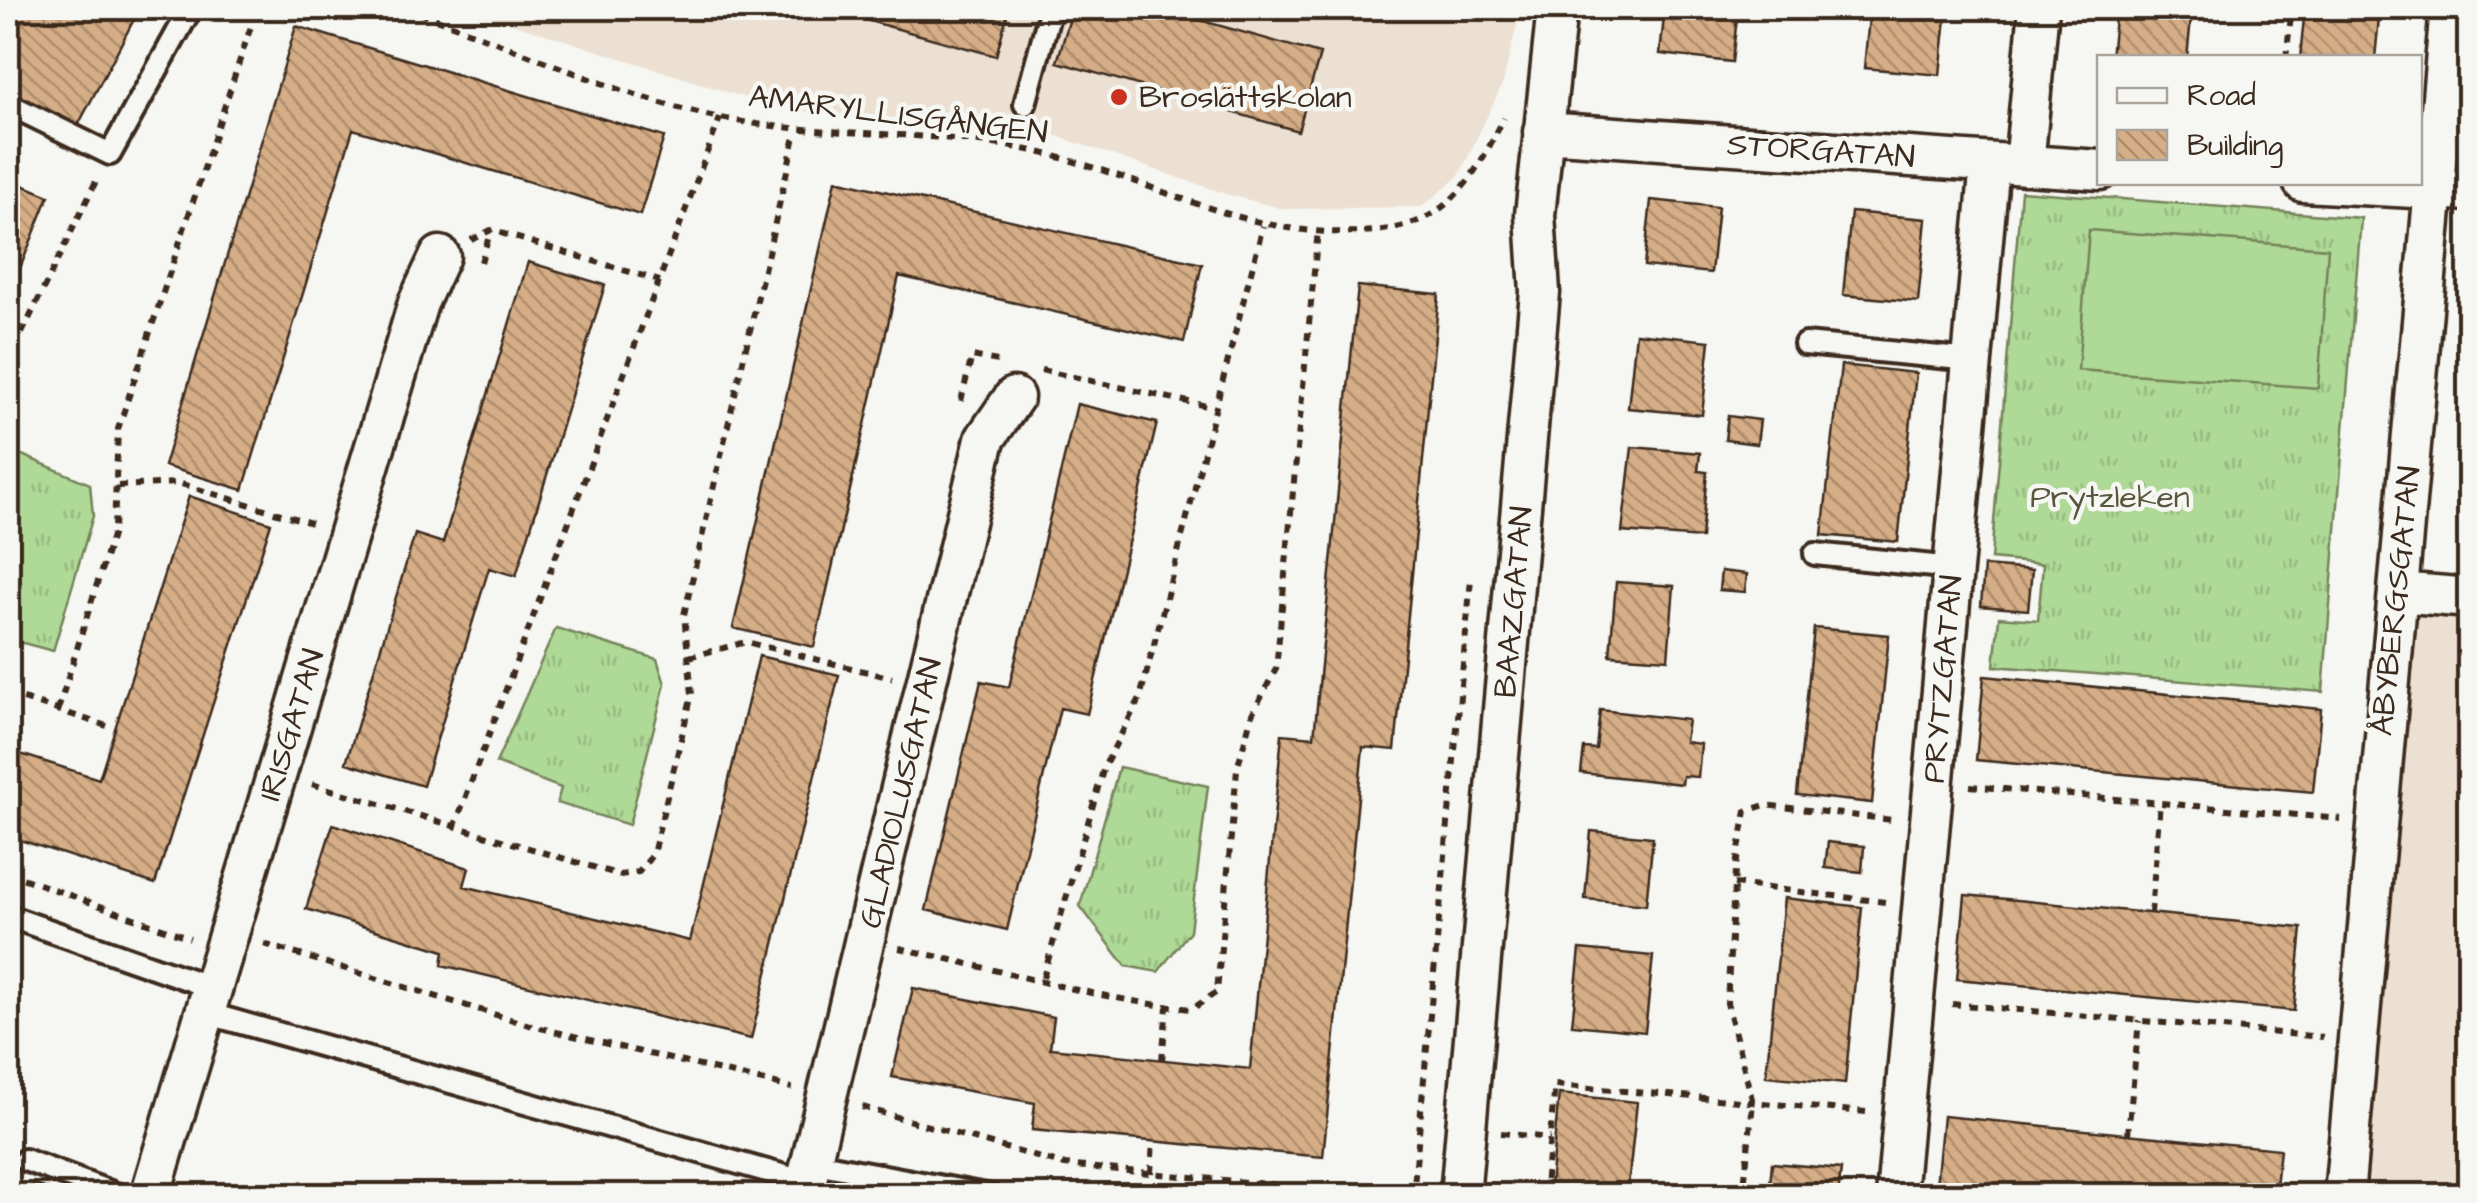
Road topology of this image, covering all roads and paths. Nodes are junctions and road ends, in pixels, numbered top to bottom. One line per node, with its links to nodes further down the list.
1 (191, 8): 16 (lane)
2 (257, 8): 31 (path)
3 (405, 8): 9 (path, AMARYLLISGÅNGEN)
4 (1051, 8): 12 (lane)
5 (1557, 8): 14 (street, BAAZGATAN)
6 (2039, 8): 17 (street, PRYTZGATAN)
7 (2292, 8): 10 (path)
8 (2450, 8): 20 (street, ÅBYBERGSGATAN)
9 (432, 12): 13 (path, AMARYLLISGÅNGEN)
10 (2286, 55)
11 (8, 104): 16 (lane)
12 (1025, 104)
13 (720, 118): 15 (path, AMARYLLISGÅNGEN); 25 (path)
14 (1530, 122): 17 (street, STORGATAN); 23 (path, AMARYLLISGÅNGEN); 78 (street, BAAZGATAN)
15 (796, 132): 21 (path, AMARYLLISGÅNGEN); 38 (path)
16 (110, 154): 28 (path)
17 (2007, 164): 18 (street, STORGATAN); 27 (street, PRYTZGATAN)
18 (2097, 170)
19 (2361, 185): 20 (street)
20 (2452, 190): 36 (street, ÅBYBERGSGATAN)
21 (1263, 226): 23 (path, AMARYLLISGÅNGEN); 30 (path)
22 (491, 230): 25 (path)
23 (1318, 230): 59 (path)
24 (440, 256): 32 (street, IRISGATAN)
25 (660, 281): 48 (path)
26 (1806, 344): 27 (lane)
27 (1972, 360): 35 (street, PRYTZGATAN)
28 (8, 362)
29 (1014, 397): 30 (path); 39 (street, GLADIOLUSGATAN)
30 (1216, 408): 56 (path)
31 (118, 486): 32 (path); 41 (path)
32 (348, 535): 43 (street, IRISGATAN)
33 (1815, 554): 35 (lane)
34 (1472, 568): 77 (path)
35 (1953, 568): 44 (street, PRYTZGATAN)
36 (2398, 592): 37 (street); 82 (street, ÅBYBERGSGATAN)
37 (2470, 598)
38 (689, 656): 39 (path); 48 (path)
39 (924, 686): 54 (street, GLADIOLUSGATAN)
40 (8, 694): 41 (path)
41 (58, 710): 42 (path)
42 (110, 727)
43 (278, 774): 48 (path); 55 (street, IRISGATAN)
44 (1933, 782): 45 (path); 57 (street, PRYTZGATAN)
45 (2160, 802): 46 (path); 52 (path)
46 (2352, 820)
47 (1910, 822): 50 (path)
48 (454, 828)
49 (8, 873): 55 (path)
50 (1734, 884): 51 (path); 64 (path)
51 (1901, 904)
52 (2151, 913)
53 (8, 916): 58 (lane)
54 (867, 941): 56 (path); 63 (street, GLADIOLUSGATAN)
55 (227, 942): 58 (street, IRISGATAN); 63 (path)
56 (1043, 978): 59 (path)
57 (1913, 1000): 60 (path); 81 (street, PRYTZGATAN)
58 (216, 1002): 72 (lane); 74 (street, IRISGATAN)
59 (1166, 1007): 62 (path)
60 (2139, 1022): 61 (path); 67 (path)
61 (2334, 1038)
62 (1162, 1060)
63 (826, 1097): 71 (path); 72 (street, GLADIOLUSGATAN)
64 (1752, 1103): 65 (path); 68 (path); 80 (path)
65 (1882, 1114)
66 (1493, 1133): 68 (path)
67 (2128, 1134)
68 (1550, 1138): 79 (path)
69 (1154, 1140): 71 (path)
70 (25, 1160): 73 (lane)
71 (1151, 1173): 76 (path)
72 (806, 1180): 75 (lane)
73 (121, 1196)
74 (150, 1196)
75 (990, 1196)
76 (1392, 1196)
77 (1414, 1196)
78 (1460, 1196)
79 (1544, 1196)
80 (1743, 1196)
81 (1896, 1196)
82 (2344, 1196)

